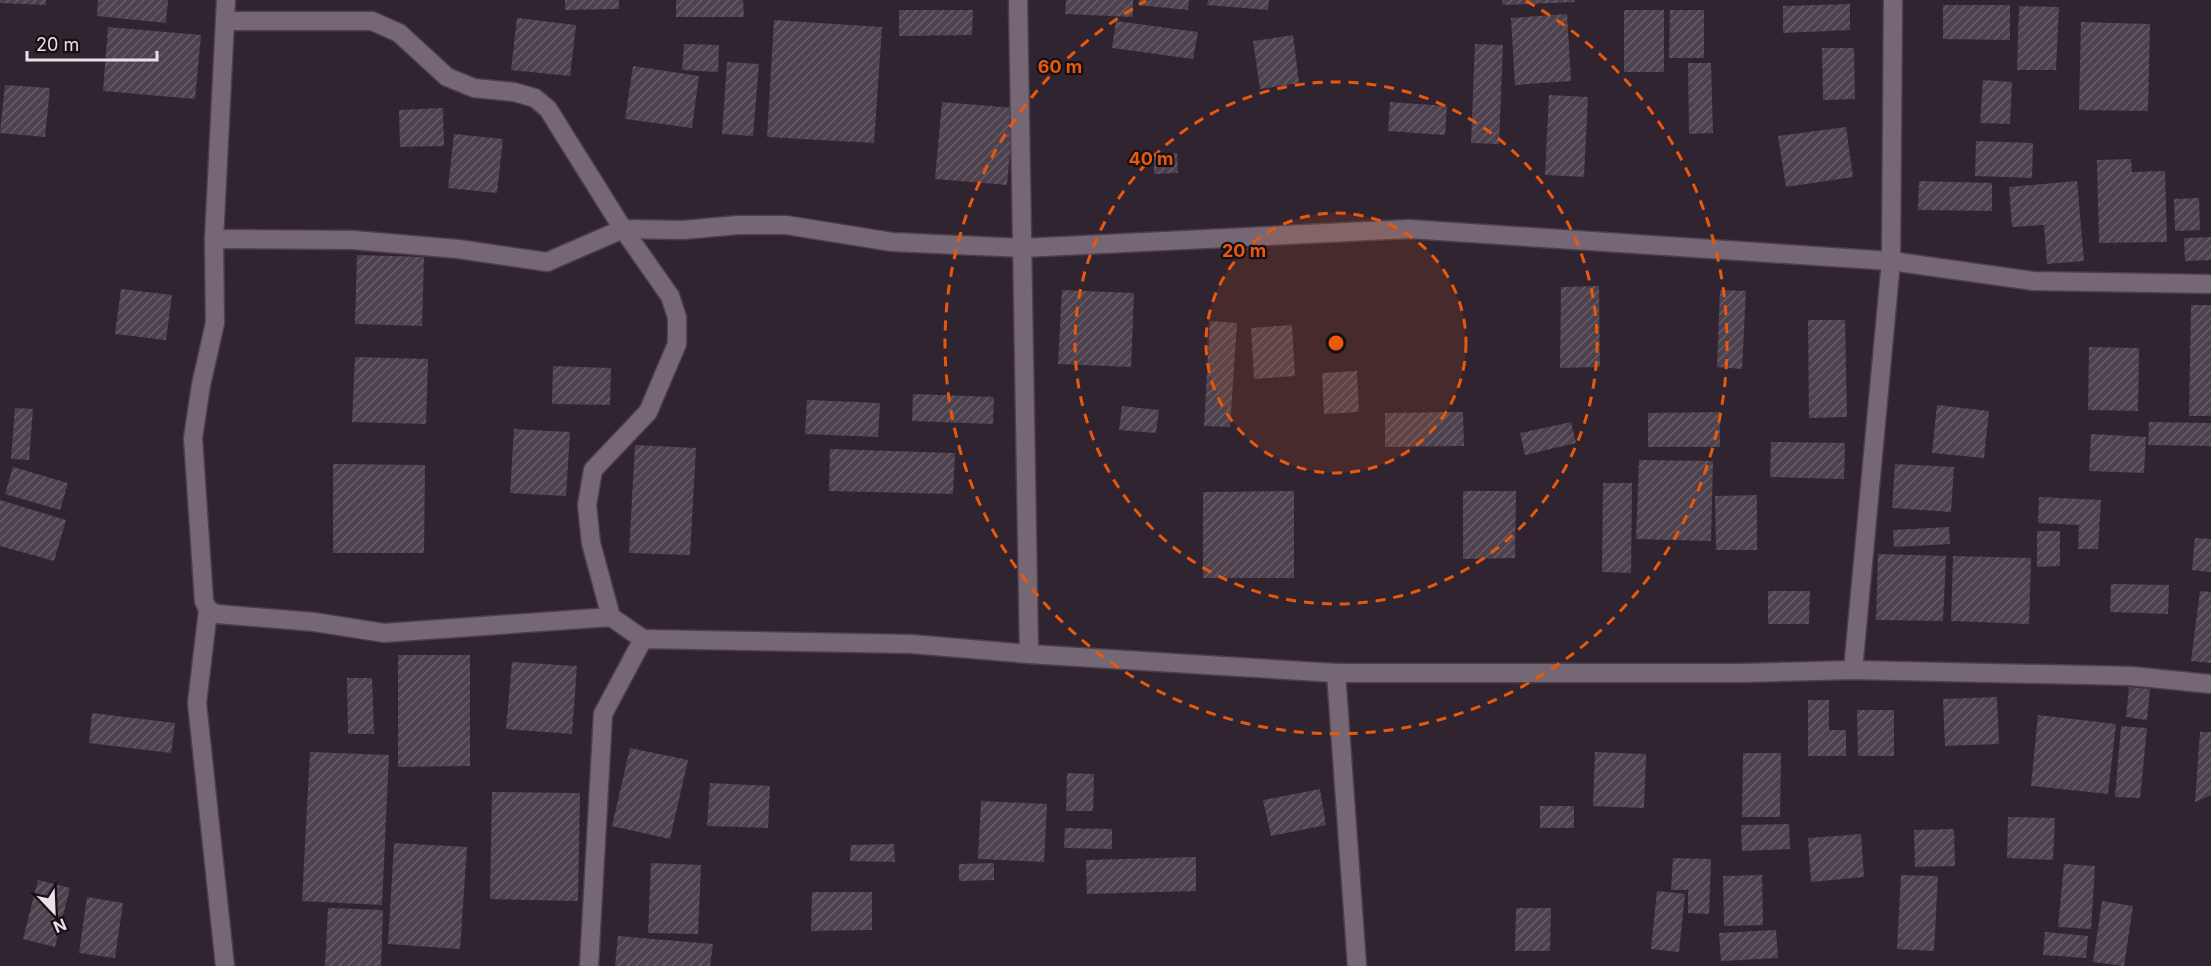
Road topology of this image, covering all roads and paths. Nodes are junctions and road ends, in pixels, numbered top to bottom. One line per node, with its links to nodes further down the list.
1 (226, 0): 4 (street)
2 (1018, 0): 7 (street)
3 (1893, 0): 8 (street)
4 (226, 21): 5 (street); 6 (street)
5 (623, 229): 6 (street); 7 (street); 11 (street)
6 (214, 239): 10 (street)
7 (1022, 248): 8 (street); 13 (street)
8 (1891, 261): 9 (street); 14 (street)
9 (2211, 284)
10 (208, 610): 11 (street); 17 (street)
11 (611, 617): 12 (street)
12 (643, 639): 13 (street); 18 (street)
13 (1029, 654): 15 (street)
14 (1853, 670): 15 (street); 16 (street)
15 (1336, 673): 19 (street)
16 (2211, 684)
17 (225, 966)
18 (590, 966)
19 (1357, 966)

